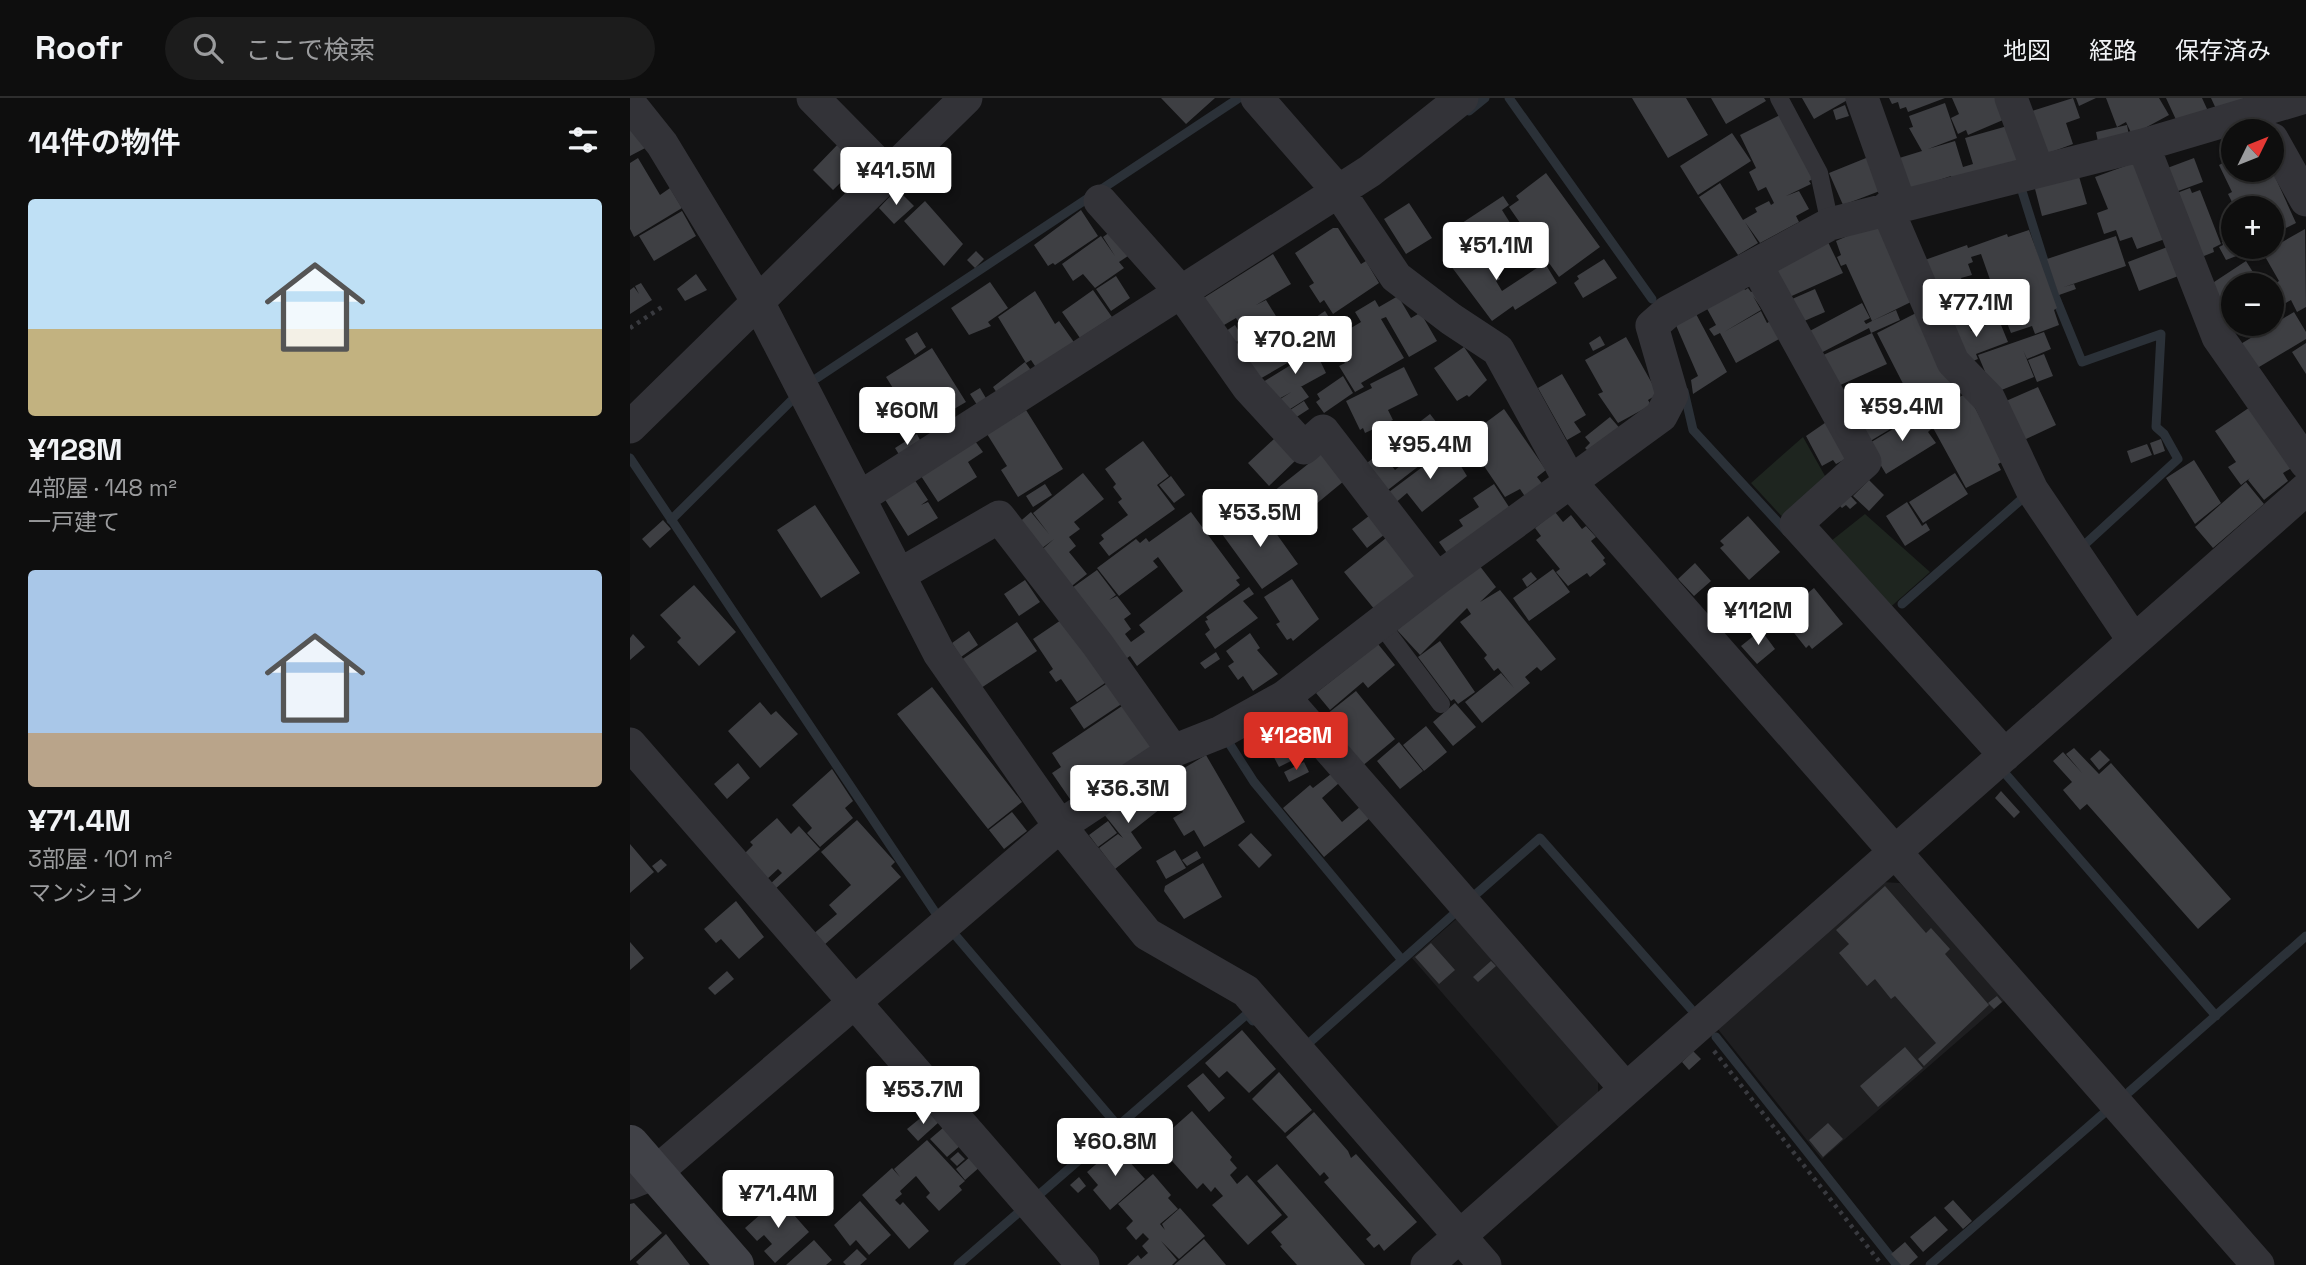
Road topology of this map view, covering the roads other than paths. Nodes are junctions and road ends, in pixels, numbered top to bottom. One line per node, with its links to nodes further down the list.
1 (813, 98): 15 (street)
2 (966, 98): 15 (street)
3 (1257, 98): 16 (street)
4 (1462, 98): 16 (street)
5 (1779, 98): 20 (lane)
6 (1862, 98): 19 (street)
7 (2011, 98): 14 (street)
8 (2302, 98): 10 (street)
9 (630, 104): 23 (street)
10 (2276, 119)
11 (2221, 134): 12 (street)
12 (2143, 145): 14 (street); 25 (street)
13 (2284, 161): 17 (street)
14 (2038, 171): 19 (street)
15 (888, 174): 23 (street)
16 (1339, 192): 22 (street); 26 (street)
17 (2306, 200)
18 (1100, 201): 22 (street)
19 (1894, 206): 20 (street); 32 (street)
20 (1830, 224): 21 (street)
21 (1756, 265): 26 (street); 37 (street)
22 (1181, 292): 28 (street); 30 (street)
23 (758, 302): 24 (street); 28 (street)
24 (630, 427)
25 (2306, 463)
26 (1571, 483): 30 (street); 39 (street)
27 (2306, 489): 32 (street)
28 (859, 498): 29 (street)
29 (899, 575): 36 (street); 38 (street)
30 (1437, 579): 31 (street)
31 (1380, 623): 33 (street); 34 (lane)
32 (2134, 641): 37 (street)
33 (1284, 697): 36 (street); 41 (street)
34 (1441, 704)
35 (630, 744): 40 (street)
36 (1173, 751): 38 (street)
37 (2005, 754): 39 (street)
38 (1060, 827): 40 (street); 44 (street)
39 (1895, 852): 41 (street); 49 (street)
40 (853, 1001): 43 (street); 46 (street)
41 (1626, 1089): 44 (street)
42 (630, 1144): 43 (street)
43 (643, 1178): 45 (street)
44 (1460, 1236): 47 (street); 48 (street)
45 (736, 1265)
46 (1083, 1265)
47 (1427, 1265)
48 (1485, 1265)
49 (2258, 1265)

